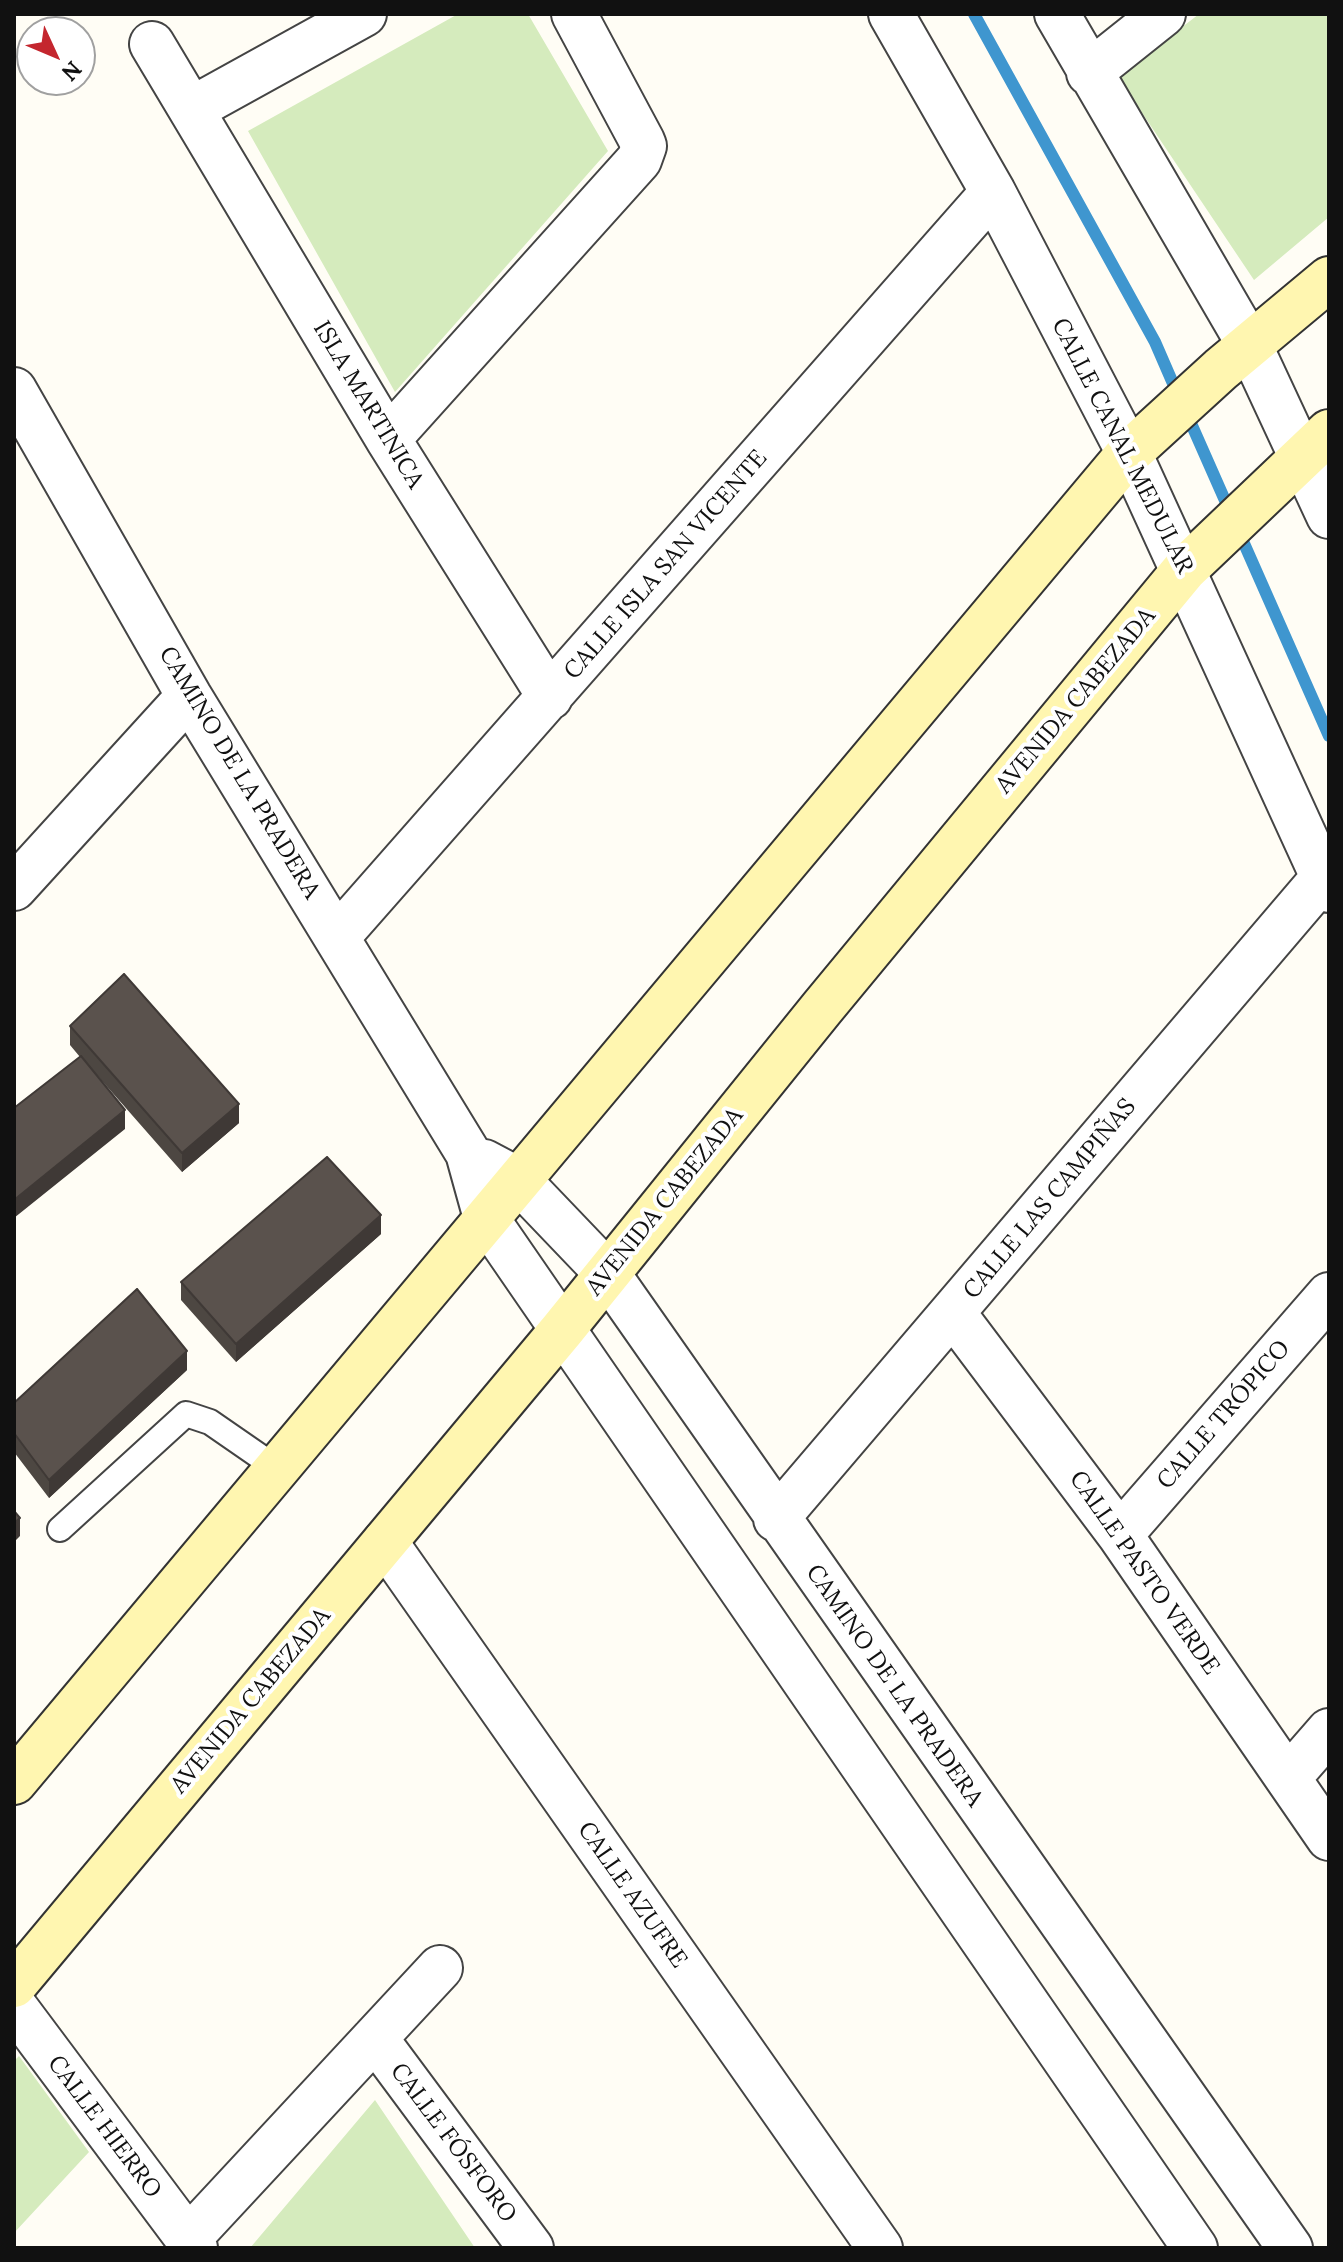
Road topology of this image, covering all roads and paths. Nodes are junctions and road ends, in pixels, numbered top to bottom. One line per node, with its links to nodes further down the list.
1 (364, 14): 8 (street)
2 (574, 14): 13 (street)
3 (891, 14): 9 (street, CALLE CANAL MEDULAR)
4 (1057, 14): 7 (street)
5 (1163, 14): 7 (street)
6 (152, 44): 8 (street, ISLA MARTINICA)
7 (1089, 73): 11 (street)
8 (192, 109): 13 (street, ISLA MARTINICA)
9 (993, 192): 14 (street, CALLE CANAL MEDULAR); 19 (street, CALLE ISLA SAN VICENTE)
10 (1329, 279): 11 (main road)
11 (1235, 357): 14 (main road); 15 (street)
12 (14, 390): 18 (street, CAMINO DE LA PRADERA)
13 (388, 439): 19 (street, ISLA MARTINICA)
14 (1142, 442): 17 (street, CALLE CANAL MEDULAR); 24 (main road)
15 (1302, 457): 16 (street); 17 (main road, AVENIDA CABEZADA)
16 (1329, 516)
17 (1195, 559): 20 (street, CALLE CANAL MEDULAR); 26 (main road, AVENIDA CABEZADA)
18 (189, 696): 21 (street); 22 (street, CAMINO DE LA PRADERA)
19 (550, 697): 22 (street, CALLE ISLA SAN VICENTE)
20 (1326, 884): 28 (street, CALLE LAS CAMPIÑAS)
21 (14, 888)
22 (338, 936): 23 (street, CAMINO DE LA PRADERA)
23 (468, 1153): 24 (street, CAMINO DE LA PRADERA); 25 (street, CAMINO DE LA PRADERA)
24 (518, 1180): 25 (main road); 26 (street, CAMINO DE LA PRADERA)
25 (486, 1218): 29 (street, CAMINO DE LA PRADERA); 30 (main road)
26 (607, 1273): 29 (main road, AVENIDA CABEZADA); 31 (street, CAMINO DE LA PRADERA)
27 (1329, 1295): 33 (street, CALLE TRÓPICO)
28 (953, 1313): 31 (street, CALLE LAS CAMPIÑAS); 33 (street, CALLE PASTO VERDE)
29 (562, 1330): 34 (main road, AVENIDA CABEZADA); 46 (street, CAMINO DE LA PRADERA)
30 (278, 1469): 32 (lane); 37 (main road)
31 (776, 1519): 47 (street, CAMINO DE LA PRADERA)
32 (60, 1529)
33 (1120, 1535): 36 (street, CALLE PASTO VERDE)
34 (385, 1542): 40 (main road, AVENIDA CABEZADA); 45 (street, CALLE AZUFRE)
35 (1329, 1731): 36 (street)
36 (1288, 1778): 38 (street, CALLE PASTO VERDE)
37 (14, 1782)
38 (1329, 1838)
39 (440, 1968): 42 (street)
40 (14, 1985)
41 (14, 2006): 43 (street, CALLE HIERRO)
42 (375, 2038): 43 (street); 44 (street, CALLE FÓSFORO)
43 (192, 2244)
44 (531, 2248)
45 (880, 2248)
46 (1195, 2248)
47 (1290, 2248)

